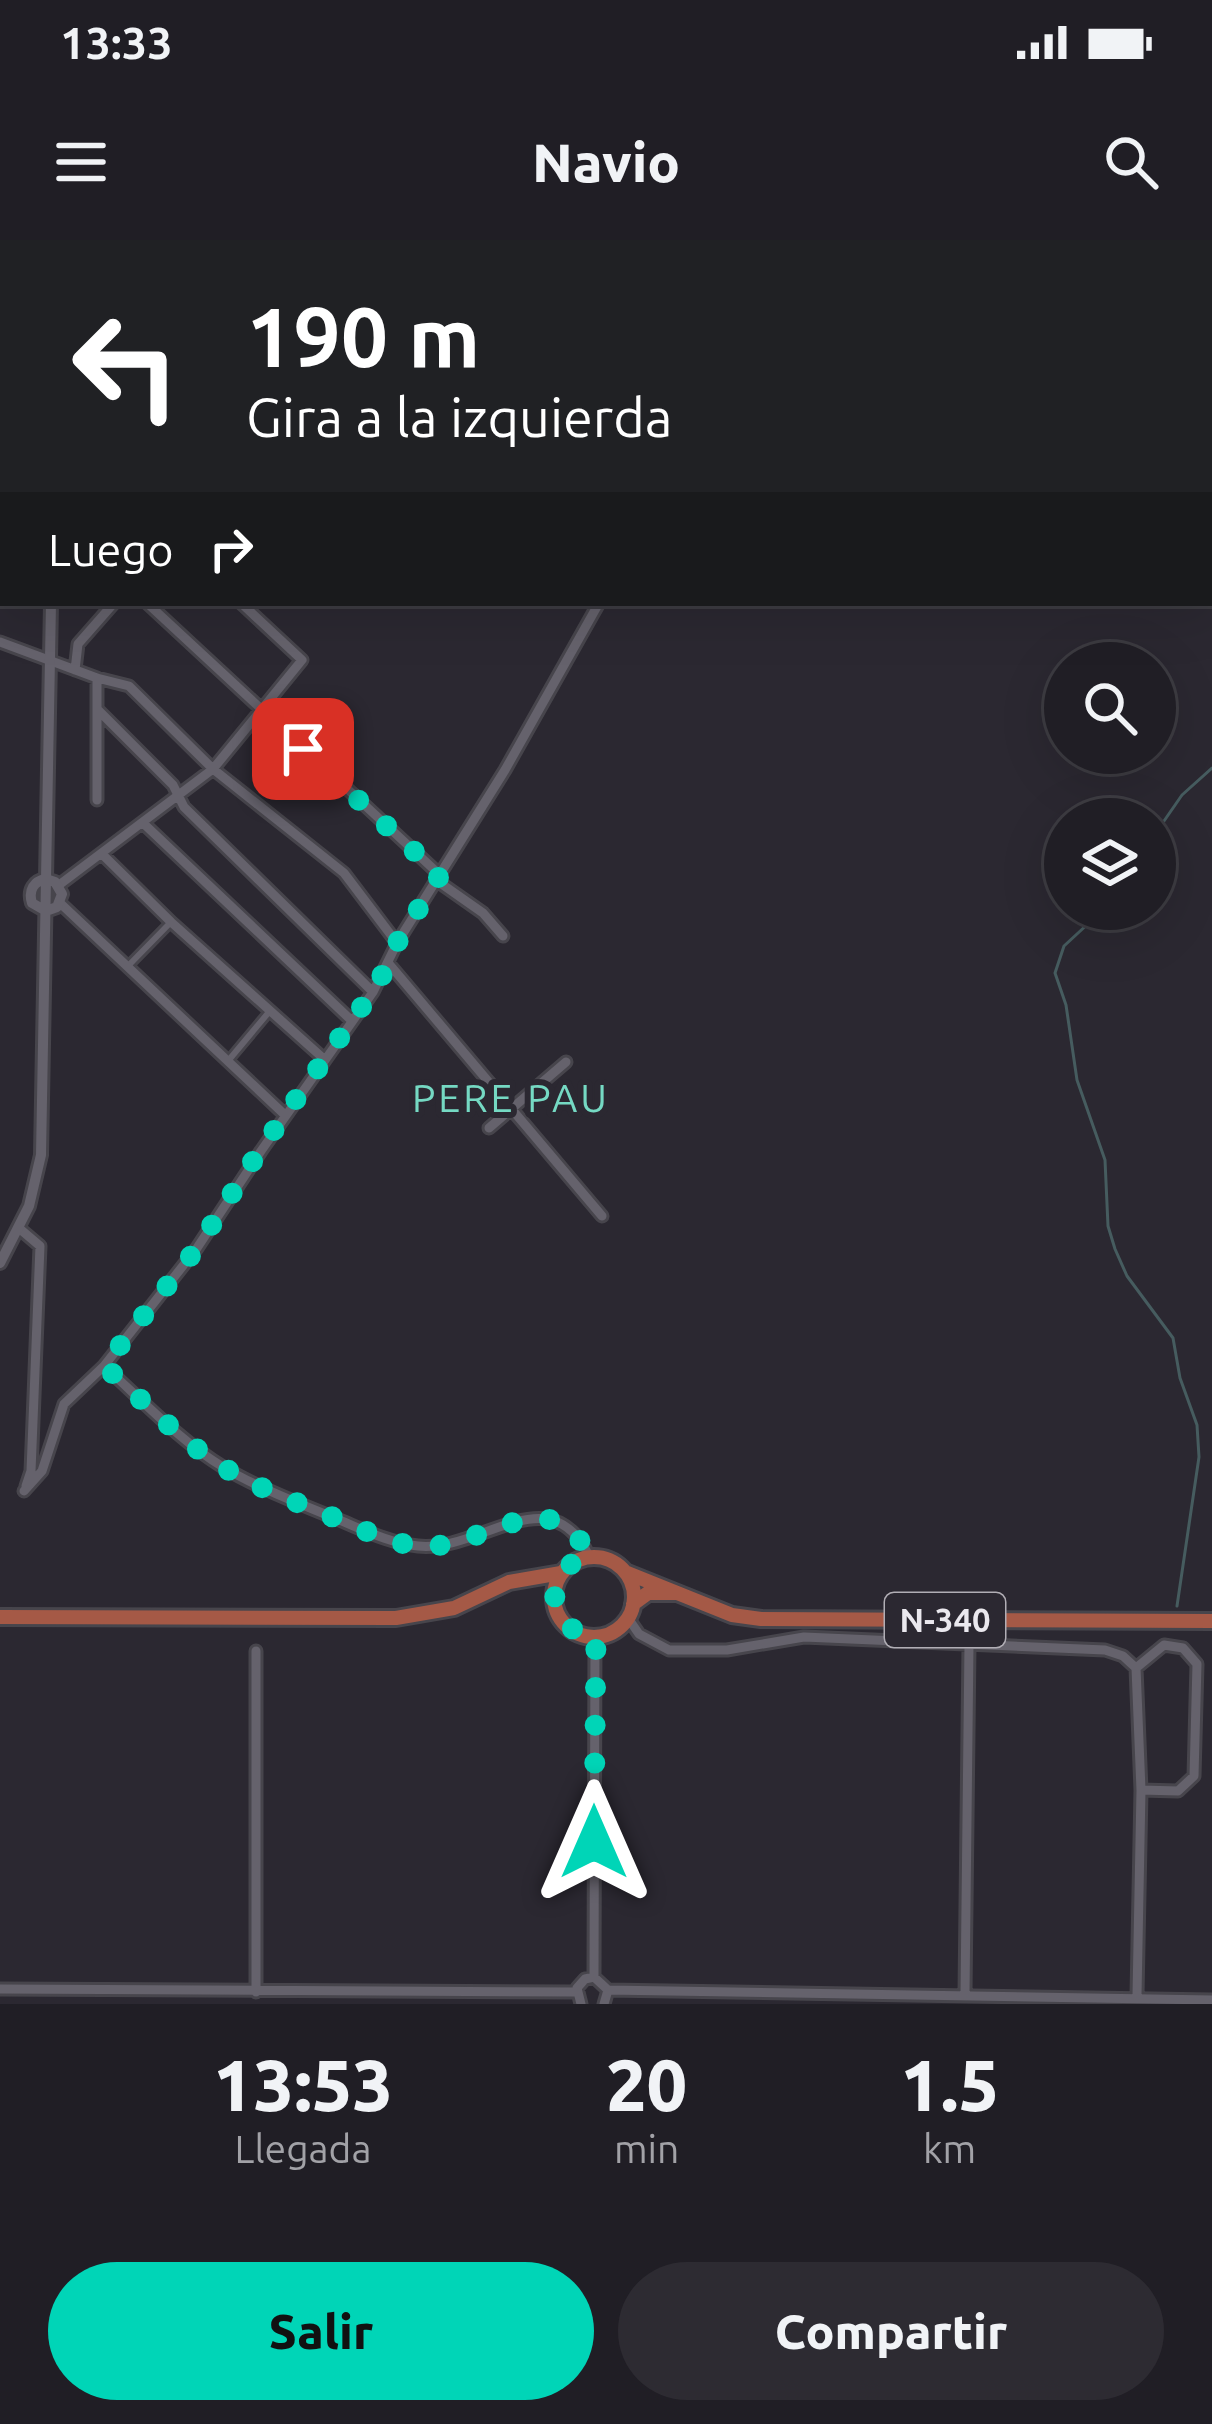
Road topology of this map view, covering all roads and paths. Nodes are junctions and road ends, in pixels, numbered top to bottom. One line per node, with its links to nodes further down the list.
1 (977, 240): 2 (street)
2 (1013, 240)
3 (51, 606): 9 (street)
4 (112, 606): 10 (street)
5 (150, 606): 13 (street)
6 (244, 606): 13 (street)
7 (597, 606): 19 (street)
8 (0, 642): 9 (street)
9 (50, 661): 10 (street); 20 (street)
10 (75, 670): 11 (street)
11 (97, 679): 12 (street); 14 (street)
12 (97, 709): 15 (street); 16 (street)
13 (262, 712): 14 (street); 19 (street)
14 (214, 769): 15 (street); 26 (street)
15 (178, 795): 17 (street); 29 (street)
16 (97, 800)
17 (143, 823): 18 (street); 31 (street)
18 (103, 855): 21 (street); 24 (street)
19 (438, 878): 25 (street); 26 (street)
20 (46, 879): 21 (street); 23 (street)
21 (59, 885): 22 (street)
22 (60, 903): 23 (street); 28 (street)
23 (46, 911): 39 (street)
24 (171, 922): 28 (street); 30 (street)
25 (503, 936)
26 (397, 943): 27 (street)
27 (389, 964): 29 (street); 35 (street)
28 (127, 968): 33 (street)
29 (373, 992): 31 (street)
30 (269, 1012): 32 (street); 33 (street)
31 (350, 1020): 32 (street)
32 (324, 1059): 36 (street)
33 (228, 1061): 36 (street)
34 (566, 1062): 35 (street)
35 (510, 1109): 37 (street); 38 (street)
36 (285, 1115): 41 (street)
37 (489, 1128)
38 (602, 1216)
39 (20, 1229): 40 (street); 41 (street)
40 (0, 1263)
41 (104, 1366): 42 (street)
42 (589, 1556): 43 (main road, N-340); 44 (main road)
43 (626, 1572): 45 (main road, N-340); 48 (main road)
44 (561, 1573): 46 (main road); 47 (main road)
45 (682, 1593): 48 (main road); 50 (main road, N-340)
46 (487, 1594): 47 (main road); 49 (main road)
47 (554, 1603): 51 (main road)
48 (631, 1611): 51 (main road); 52 (street)
49 (0, 1617)
50 (1212, 1621)
51 (596, 1637): 56 (street)
52 (969, 1645): 54 (street); 61 (street)
53 (256, 1652): 59 (street)
54 (1136, 1668): 55 (street); 55 (street)
55 (1141, 1790): 62 (street)
56 (594, 1977): 58 (street); 60 (street)
57 (0, 1989): 59 (street)
58 (608, 1990): 63 (street); 67 (street)
59 (256, 1992): 60 (street)
60 (576, 1992): 66 (street)
61 (964, 1994): 62 (street); 64 (street)
62 (1137, 1995): 65 (street)
63 (795, 1999): 64 (street)
64 (837, 1999)
65 (1212, 2000)
66 (580, 2004)
67 (604, 2004)

